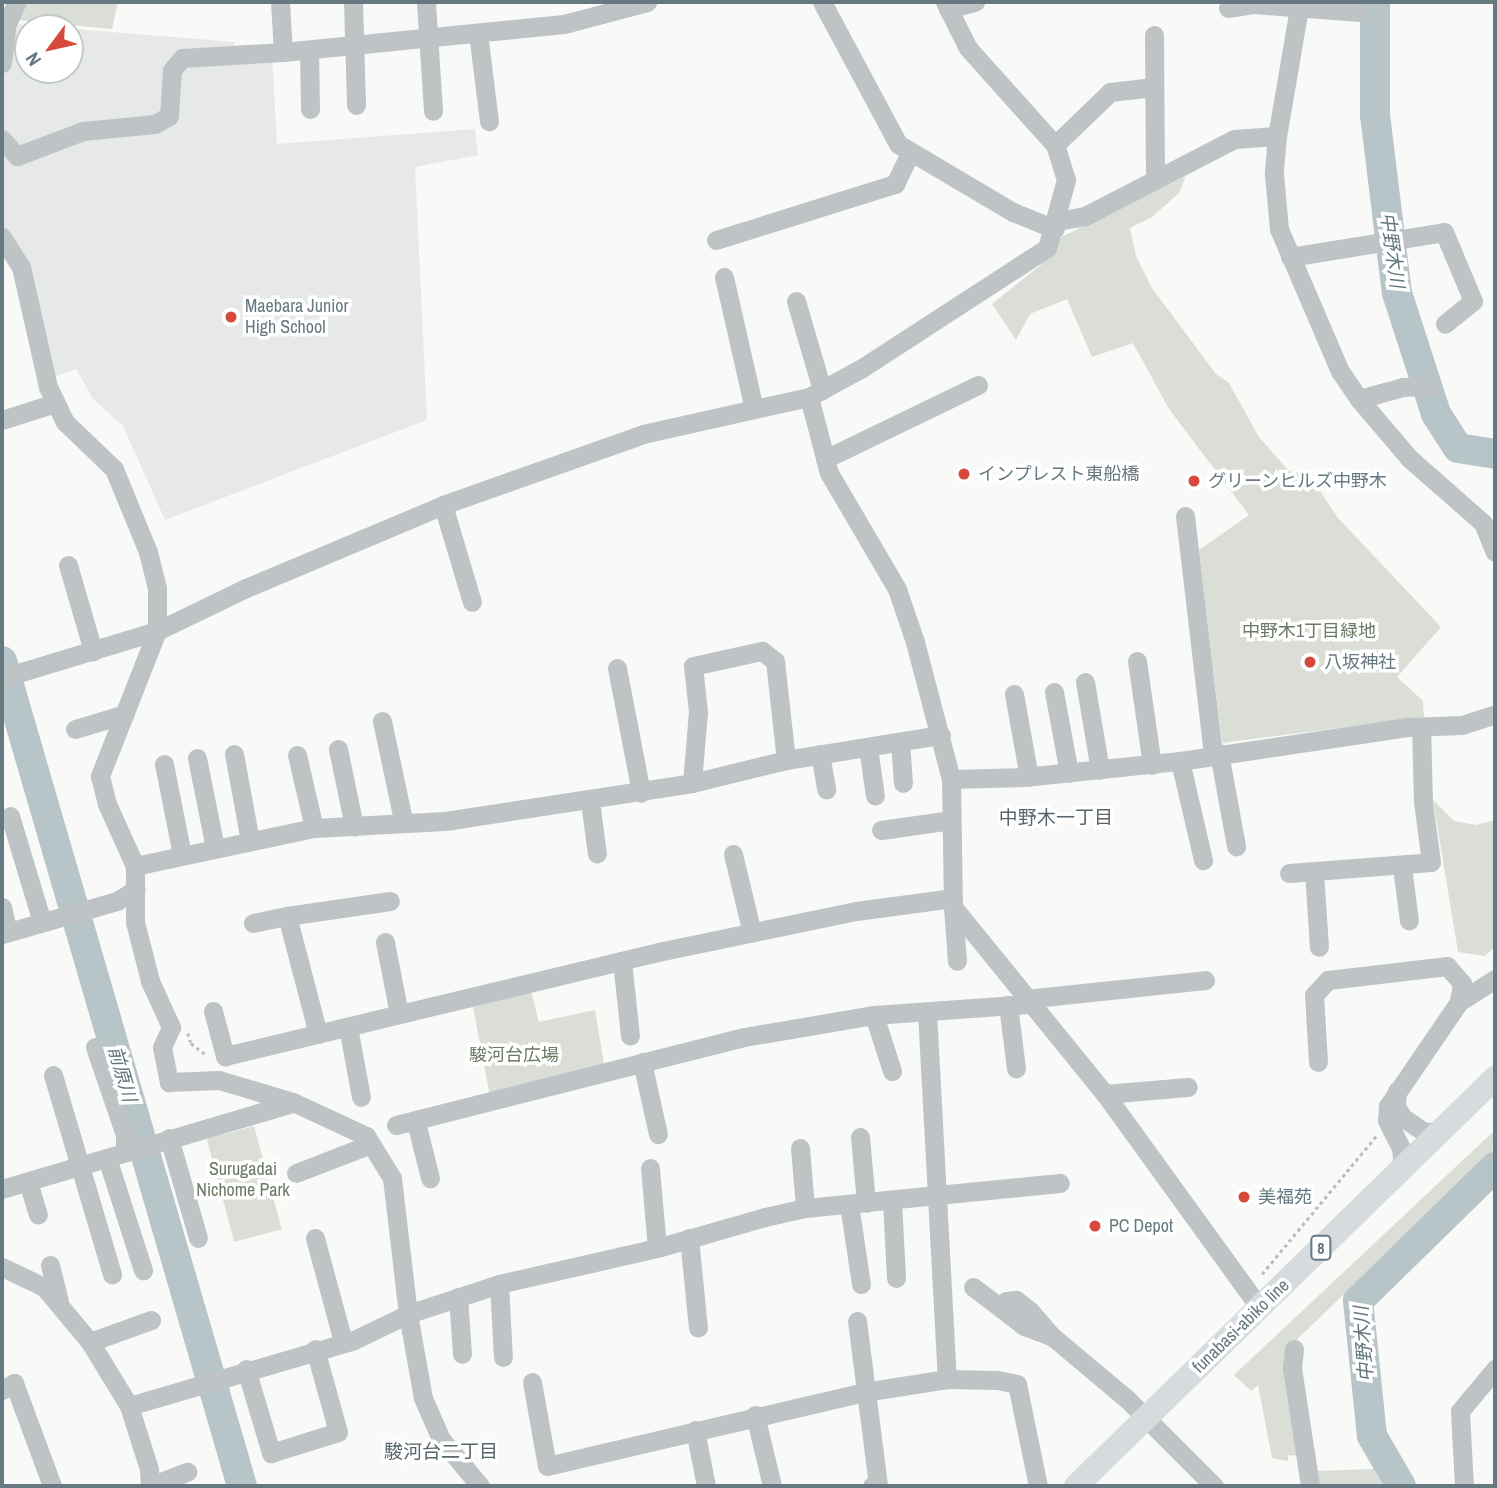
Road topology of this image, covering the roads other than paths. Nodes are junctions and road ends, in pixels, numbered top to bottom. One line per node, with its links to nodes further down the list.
1 (17, 2): 12 (street)
2 (280, 2): 18 (street)
3 (353, 2): 16 (street)
4 (426, 2): 15 (street)
5 (643, 2): 13 (street)
6 (822, 2): 28 (street)
7 (975, 2): 9 (street)
8 (1300, 4): 10 (street); 11 (street); 25 (street)
9 (946, 5): 27 (street)
10 (1228, 8)
11 (1360, 12)
12 (4, 32): 19 (street)
13 (478, 33): 15 (street); 24 (street)
14 (1154, 35): 20 (street)
15 (426, 39): 16 (street); 23 (street)
16 (354, 46): 17 (street); 21 (street)
17 (309, 50): 18 (street); 22 (street)
18 (283, 52): 26 (street)
19 (2, 62)
20 (1154, 87): 27 (street); 29 (street)
21 (356, 105)
22 (310, 109)
23 (433, 111)
24 (489, 121)
25 (1277, 136): 29 (street); 33 (street)
26 (2, 139)
27 (1055, 145): 30 (street)
28 (910, 153): 30 (street); 32 (street)
29 (1155, 177): 30 (street)
30 (1056, 225): 39 (street)
31 (2, 237): 41 (street)
32 (716, 240)
33 (1290, 257): 36 (street); 40 (street)
34 (724, 276): 42 (street)
35 (796, 301): 39 (street)
36 (1445, 324)
37 (978, 385): 44 (street)
38 (1424, 386): 40 (street)
39 (816, 394): 42 (street); 44 (street)
40 (1359, 399): 47 (street)
41 (55, 403): 43 (street); 50 (street)
42 (754, 410): 45 (street)
43 (2, 419)
44 (825, 459): 63 (street)
45 (443, 505): 49 (street); 50 (street)
46 (1185, 516): 67 (street)
47 (1495, 552)
48 (68, 565): 51 (street)
49 (472, 602)
50 (157, 631): 51 (street); 58 (street)
51 (93, 651): 54 (street)
52 (1137, 661): 75 (street)
53 (617, 668): 83 (street)
54 (10, 676)
55 (1085, 682): 76 (street)
56 (1054, 692): 77 (street)
57 (1014, 694): 78 (street)
58 (125, 714): 62 (street); 99 (street)
59 (1495, 714): 61 (street)
60 (382, 721): 87 (street)
61 (1422, 728): 67 (street); 100 (street)
62 (75, 729)
63 (941, 735): 64 (street); 79 (street)
64 (900, 742): 65 (street); 81 (street)
65 (868, 747): 69 (street); 84 (street)
66 (338, 749): 89 (street)
67 (1216, 753): 73 (street); 93 (street)
68 (234, 754): 92 (street)
69 (820, 754): 72 (street); 82 (street)
70 (297, 755): 90 (street)
71 (197, 758): 94 (street)
72 (786, 760): 80 (street); 80 (street)
73 (1181, 761): 75 (street); 98 (street)
74 (164, 764): 97 (street)
75 (1152, 765): 76 (street)
76 (1100, 770): 77 (street)
77 (1069, 773): 78 (street)
78 (1029, 777): 79 (street)
79 (951, 779): 88 (street)
80 (692, 783): 83 (street)
81 (903, 783)
82 (826, 789)
83 (640, 793): 85 (street)
84 (875, 796)
85 (590, 801): 87 (street); 96 (street)
86 (10, 816): 109 (street)
87 (403, 820): 89 (street)
88 (951, 820): 91 (street); 105 (street)
89 (354, 826): 90 (street)
90 (314, 828): 92 (street)
91 (881, 830)
92 (250, 841): 94 (street)
93 (1236, 846)
94 (215, 848): 97 (street)
95 (733, 853): 112 (street)
96 (597, 854)
97 (181, 855): 99 (street)
98 (1203, 859)
99 (135, 866): 103 (street)
100 (1402, 867): 101 (street); 108 (street)
101 (1314, 872): 102 (street); 114 (street)
102 (1289, 873)
103 (136, 889): 109 (street); 139 (street)
104 (390, 901): 107 (street)
105 (953, 903): 112 (street); 116 (street); 120 (street)
106 (2, 907): 111 (street)
107 (288, 916): 110 (street); 126 (street)
108 (1409, 921)
109 (42, 922): 111 (street)
110 (253, 923)
111 (5, 933)
112 (752, 933): 115 (street)
113 (385, 942): 123 (street)
114 (1319, 947)
115 (622, 961): 123 (street); 127 (street)
116 (957, 961)
117 (1205, 979): 120 (street)
118 (1495, 979): 119 (street)
119 (1459, 1002): 130 (street); 136 (street)
120 (1020, 1003): 122 (street); 131 (street); 137 (street)
121 (213, 1011): 126 (street)
122 (928, 1012): 124 (street); 157 (street)
123 (399, 1014): 125 (street)
124 (874, 1015): 129 (street); 132 (street)
125 (348, 1027): 126 (street); 138 (street)
126 (318, 1034)
127 (630, 1036)
128 (95, 1046): 148 (street)
129 (642, 1062): 140 (street); 143 (street)
130 (1318, 1062)
131 (1016, 1068)
132 (892, 1071)
133 (53, 1075): 149 (street)
134 (1495, 1078): 142 (main road, funabasi-abiko line / 8)
135 (1188, 1087): 137 (street)
136 (1398, 1090): 142 (street); 150 (street)
137 (1105, 1094): 176 (street)
138 (361, 1097)
139 (293, 1102): 145 (street); 146 (street)
140 (416, 1122): 141 (street); 153 (street)
141 (396, 1125)
142 (1441, 1131): 150 (main road, funabasi-abiko line / 8)
143 (657, 1134)
144 (860, 1137): 159 (street)
145 (169, 1138): 148 (street); 162 (street)
146 (371, 1144): 152 (street); 177 (street)
147 (800, 1148): 160 (street)
148 (129, 1150): 149 (street); 168 (street)
149 (79, 1166): 154 (street); 169 (street)
150 (1403, 1167): 176 (main road, funabasi-abiko line / 8)
151 (650, 1168): 165 (street)
152 (296, 1173)
153 (430, 1178)
154 (28, 1182): 156 (street); 161 (street)
155 (1060, 1183): 157 (street)
156 (2, 1189)
157 (940, 1197): 158 (street); 189 (street)
158 (892, 1201): 159 (street); 170 (street)
159 (858, 1204): 160 (street); 172 (street)
160 (805, 1208): 164 (street)
161 (38, 1215)
162 (198, 1238)
163 (315, 1238): 182 (street)
164 (689, 1238): 165 (street); 180 (street)
165 (657, 1248): 171 (street)
166 (50, 1265): 175 (street)
167 (2, 1267): 175 (street)
168 (143, 1270)
169 (112, 1274)
170 (896, 1278)
171 (499, 1283): 174 (street); 186 (street)
172 (861, 1284)
173 (973, 1287): 195 (street)
174 (458, 1297): 177 (street); 185 (street)
175 (59, 1300): 181 (street)
176 (1260, 1308): 195 (main road, funabasi-abiko line / 8)
177 (408, 1314): 182 (street); 200 (street)
178 (151, 1320): 181 (street)
179 (857, 1321): 192 (street)
180 (698, 1328)
181 (90, 1342): 193 (street)
182 (343, 1342): 183 (street)
183 (315, 1349): 187 (street); 187 (street)
184 (1294, 1349): 207 (street)
185 (462, 1354)
186 (503, 1356)
187 (246, 1369): 193 (street)
188 (1495, 1369): 208 (street)
189 (947, 1380): 192 (street); 204 (street)
190 (532, 1382): 196 (street)
191 (2, 1390): 198 (street)
192 (864, 1392): 194 (street); 203 (street)
193 (129, 1406): 199 (street)
194 (755, 1415): 196 (street); 202 (street)
195 (1147, 1419): 205 (main road, funabasi-abiko line / 8); 206 (street)
196 (695, 1430): 201 (street)
197 (187, 1472): 199 (street)
198 (52, 1486)
199 (150, 1486)
200 (480, 1486)
201 (706, 1486)
202 (772, 1486)
203 (872, 1486)
204 (1038, 1486)
205 (1076, 1486)
206 (1214, 1486)
207 (1310, 1486)
208 (1464, 1486)

